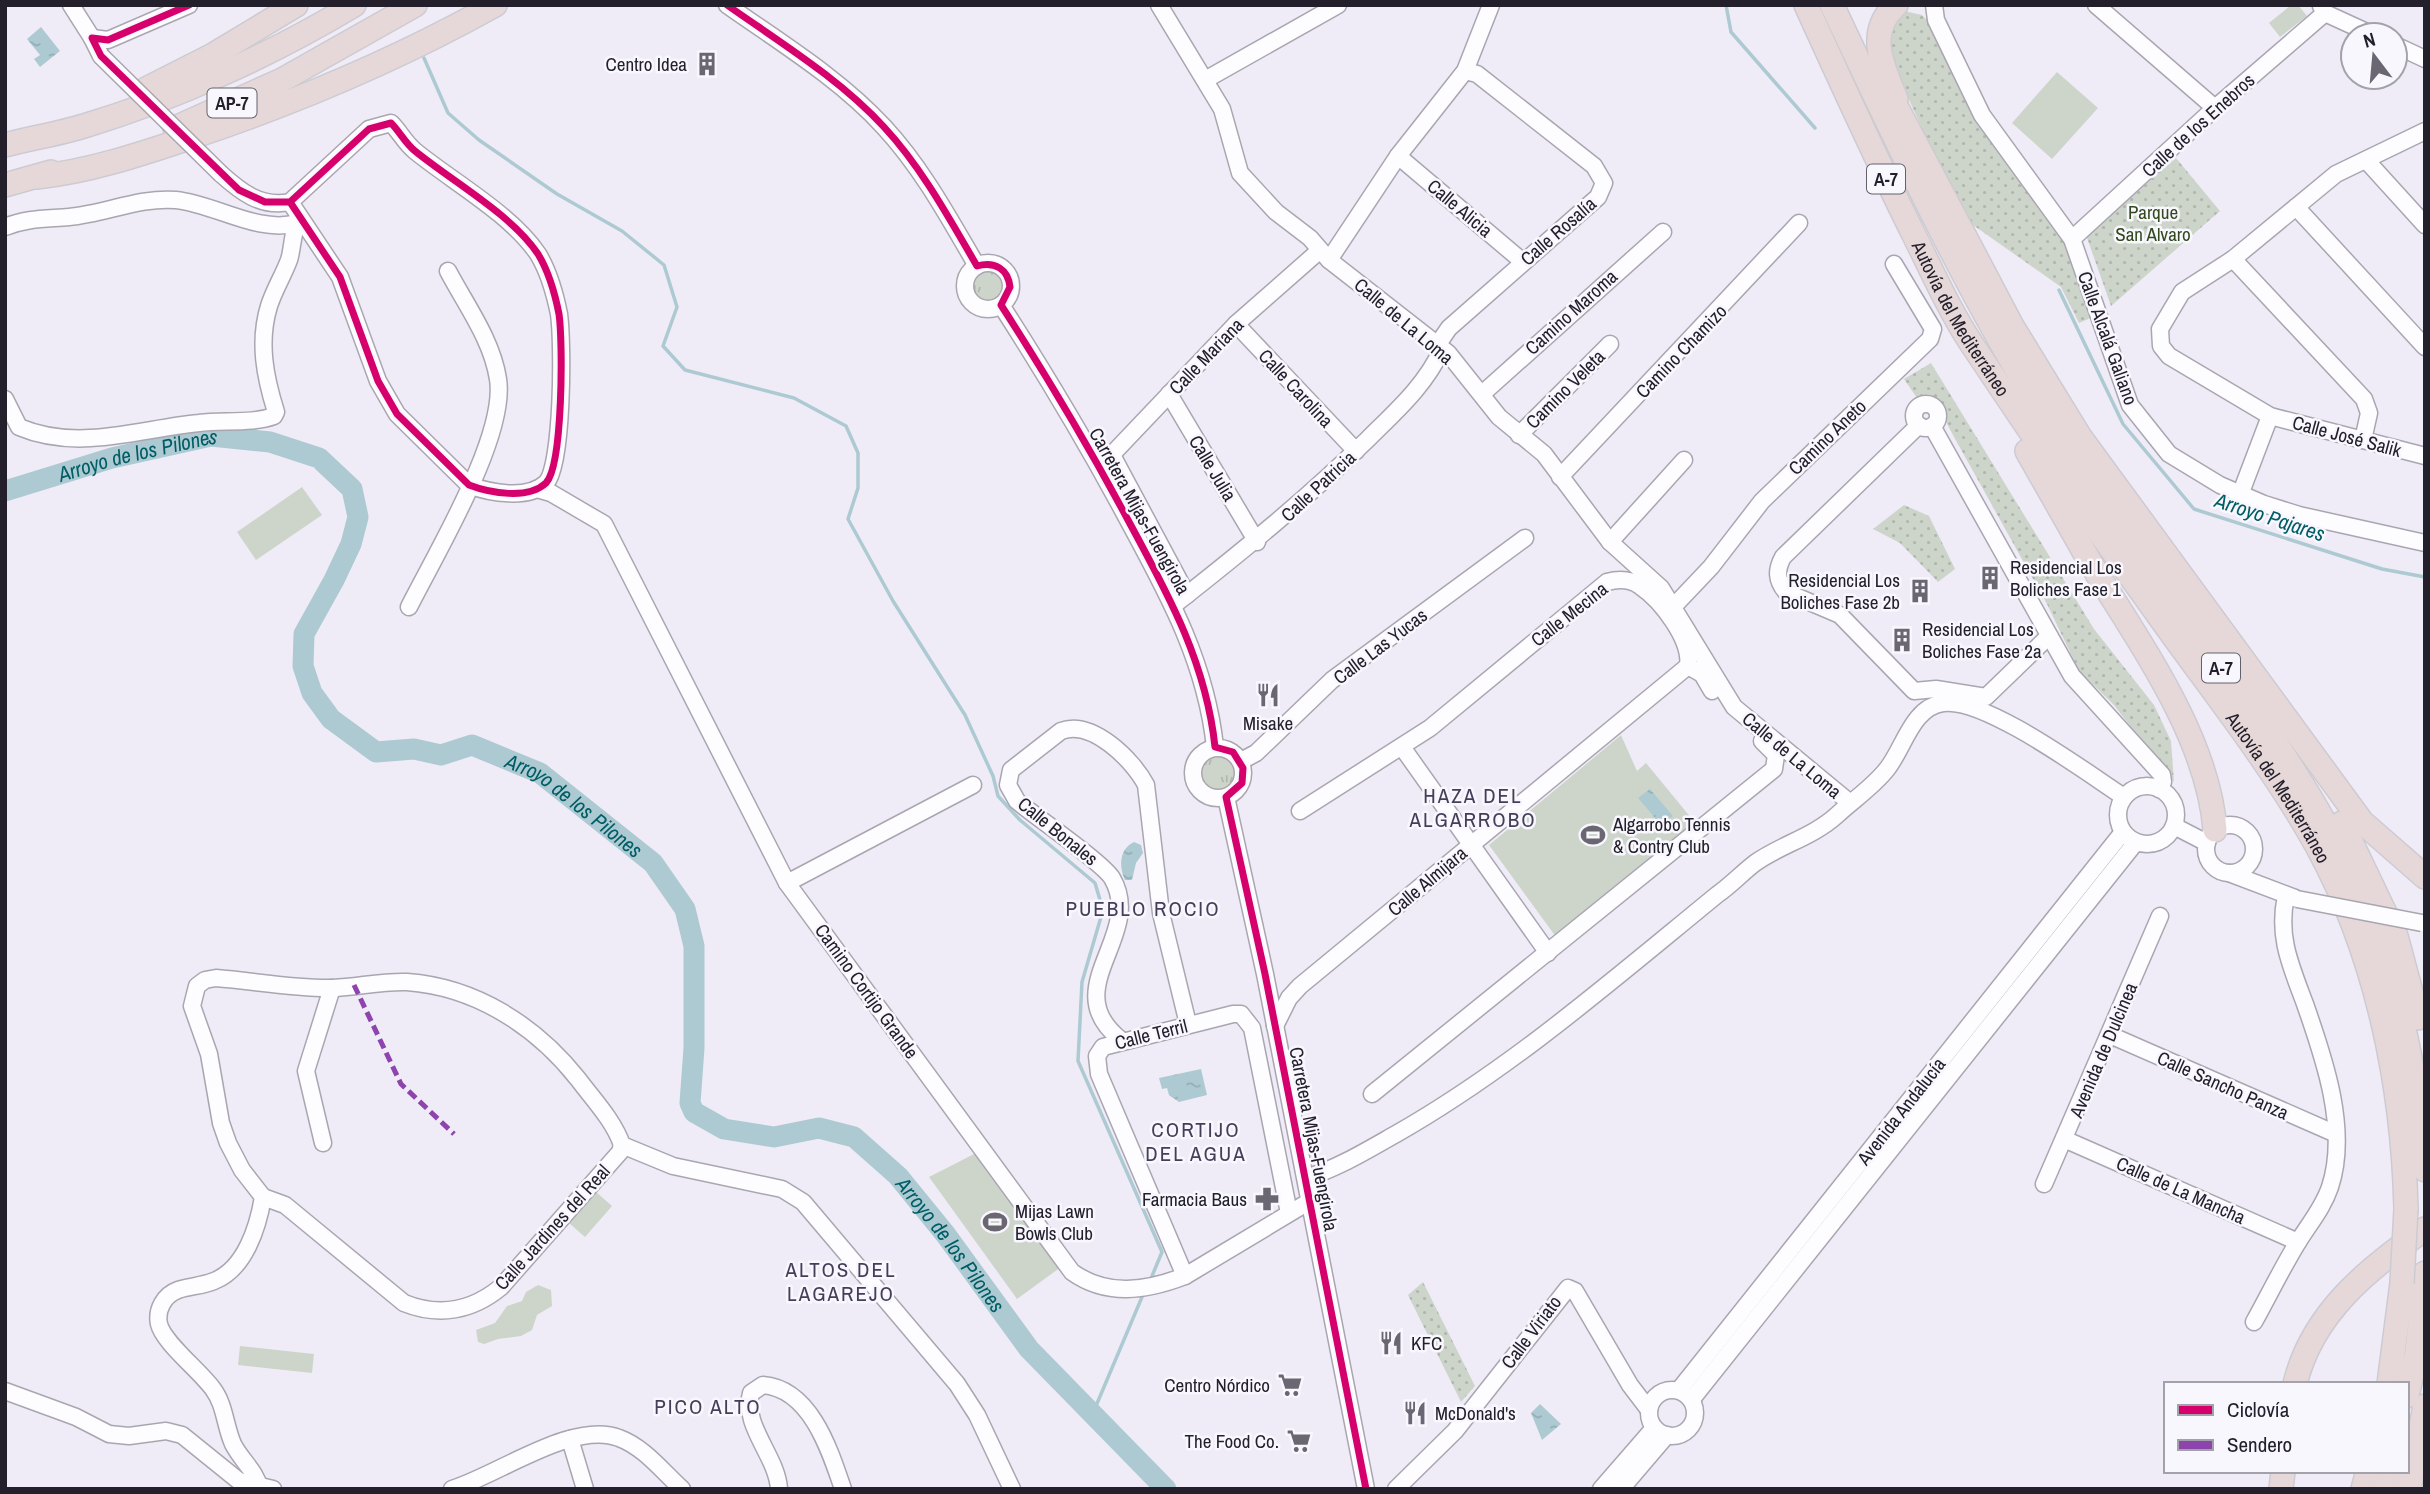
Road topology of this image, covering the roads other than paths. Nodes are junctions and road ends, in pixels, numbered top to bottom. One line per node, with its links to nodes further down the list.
1 (71, 5): 20 (street)
2 (189, 5): 20 (street)
3 (296, 5): 28 (highway)
4 (354, 5): 28 (highway, AP-7)
5 (415, 5): 32 (highway, AP-7)
6 (495, 5): 32 (highway)
7 (727, 5): 46 (street)
8 (1159, 5): 24 (street, Calle de La Loma)
9 (1338, 5): 24 (street)
10 (1491, 5): 23 (street, Calle Mariana)
11 (1806, 5): 53 (highway, Autovía del Mediterráneo / A-7)
12 (1832, 5): 116 (highway, Autovía del Mediterráneo / A-7)
13 (1848, 5): 26 (highway)
14 (1896, 5): 26 (highway)
15 (1919, 5): 18 (street, Calle Alcalá Galiano)
16 (2096, 5): 25 (street)
17 (2323, 9): 19 (street); 25 (street, Calle de los Enebros)
18 (1935, 12): 41 (street, Calle Alcalá Galiano)
19 (2346, 21)
20 (92, 38): 34 (street, bridge)
21 (2409, 52): 22 (street)
22 (2425, 59)
23 (1465, 71): 30 (street, Calle Mariana); 44 (street, Calle Rosalía)
24 (1205, 80): 42 (street, Calle de La Loma)
25 (2215, 108): 41 (street, Calle de los Enebros)
26 (1906, 124): 78 (highway)
27 (2425, 131): 31 (street)
28 (44, 135): 29 (highway, AP-7)
29 (5, 145)
30 (1398, 156): 42 (street, Calle Mariana); 44 (street, Calle Alicia)
31 (2366, 160): 35 (street); 38 (street)
32 (37, 177): 33 (highway, AP-7)
33 (5, 185)
34 (290, 202): 36 (street); 67 (street)
35 (2297, 207): 43 (street); 52 (street)
36 (299, 221): 39 (street); 56 (street); 66 (street)
37 (1799, 223): 65 (street, Camino Chamizo)
38 (2425, 225)
39 (5, 227)
40 (1663, 232): 55 (street, Camino Maroma)
41 (2072, 239): 68 (street, Calle Alcalá Galiano)
42 (1324, 255): 49 (street, Calle Mariana); 51 (street, Calle de La Loma)
43 (2232, 259): 57 (street, Calle José Salik); 59 (street)
44 (1522, 261): 51 (street, Calle Rosalía)
45 (1894, 264): 74 (street, Camino Aneto)
46 (978, 266): 48 (street); 48 (street)
47 (448, 271): 66 (street)
48 (1001, 304): 64 (street, Carretera Mijas-Fuengirola)
49 (1237, 324): 54 (street, Calle Mariana); 60 (street, Calle Carolina)
50 (1610, 344): 58 (street, Camino Veleta)
51 (1440, 347): 55 (street, Calle de La Loma); 60 (street, Calle Patricia)
52 (2425, 347)
53 (1974, 349): 89 (highway); 128 (highway, Autovía del Mediterráneo / A-7, bridge)
54 (1170, 394): 61 (street, Calle Mariana); 70 (street, Calle Julia)
55 (1482, 394): 58 (street, Calle de La Loma)
56 (5, 399)
57 (2270, 416): 59 (street, Calle José Salik); 68 (street)
58 (1519, 435): 65 (street, Calle de La Loma)
59 (2363, 440): 62 (street, Calle José Salik)
60 (1356, 451): 70 (street, Calle Patricia)
61 (1112, 455): 64 (street, Calle Mariana); 73 (street)
62 (2425, 456)
63 (1684, 460): 71 (street)
64 (1100, 467): 73 (street, Carretera Mijas-Fuengirola)
65 (1560, 477): 71 (street, Calle de La Loma)
66 (469, 485): 67 (street); 75 (street)
67 (537, 489): 95 (street, Camino Cortijo Grande)
68 (2241, 495): 72 (street, Calle Alcalá Galiano)
69 (1525, 538): 81 (street, Calle Las Yucas)
70 (1257, 542): 73 (street, Calle Patricia)
71 (1610, 542): 74 (street, Calle de La Loma)
72 (2425, 543)
73 (1180, 600): 79 (street, Carretera Mijas-Fuengirola)
74 (1674, 606): 86 (street, Calle de La Loma)
75 (409, 607)
76 (2049, 636): 76 (street); 83 (street)
77 (1688, 666): 80 (street, Calle Mecina); 91 (street, Calle Almijara); 100 (street, Calle Mecina)
78 (2270, 699): 94 (highway); 102 (highway)
79 (1215, 747): 81 (street); 84 (street)
80 (1402, 747): 87 (street, Calle Mecina); 91 (street)
81 (1241, 761): 84 (street)
82 (972, 785): 95 (street)
83 (2159, 789): 85 (street); 88 (street)
84 (1226, 797): 101 (street, Carretera Mijas-Fuengirola)
85 (2124, 797): 86 (street); 90 (street)
86 (1849, 802): 117 (street)
87 (1300, 811)
88 (2174, 826): 89 (street); 90 (street)
89 (2211, 836): 92 (street); 93 (street)
90 (2129, 837): 131 (street, Avenida Andalucía)
91 (1471, 844): 100 (street); 103 (street, Calle Almijara)
92 (2252, 859): 93 (street); 96 (street)
93 (2230, 873): 96 (street)
94 (2425, 877)
95 (787, 883): 125 (street, Camino Cortijo Grande)
96 (2270, 887): 97 (street)
97 (2292, 897): 99 (street, bridge); 112 (street)
98 (2160, 916): 108 (street, Avenida de Dulcinea)
99 (2423, 923)
100 (1548, 953): 111 (street, Calle Mecina)
101 (1265, 974): 103 (street); 107 (street, Carretera Mijas-Fuengirola)
102 (2408, 976): 105 (highway); 110 (highway)
103 (1300, 986): 107 (street, Calle Almijara)
104 (332, 988): 114 (street); 115 (street); 119 (street)
105 (2425, 1021)
106 (1188, 1024): 109 (street, Calle Terril); 109 (street, Calle Bonales); 121 (street, Calle Terril)
107 (1275, 1027): 117 (street, Carretera Mijas-Fuengirola)
108 (2110, 1035): 112 (street, Calle Sancho Panza); 113 (street, Avenida de Dulcinea)
109 (1121, 1040): 125 (street, Calle Terril)
110 (2425, 1050)
111 (1372, 1094)
112 (2336, 1134): 123 (street)
113 (2064, 1139): 118 (street, Avenida de Dulcinea); 123 (street, Calle de La Mancha)
114 (323, 1143)
115 (622, 1145): 119 (street, Calle Jardines del Real); 142 (street)
116 (2425, 1170)
117 (1306, 1178): 120 (street, Carretera Mijas-Fuengirola)
118 (2044, 1184)
119 (263, 1197): 136 (street)
120 (1310, 1201): 121 (street, Camino Cortijo Grande); 143 (street, Carretera Mijas-Fuengirola)
121 (1289, 1213): 125 (street, Camino Cortijo Grande)
122 (2425, 1229): 127 (highway)
123 (2298, 1242): 126 (street)
124 (2425, 1273): 129 (highway)
125 (1185, 1276)
126 (2254, 1322)
127 (2296, 1382)
128 (2389, 1382)
129 (2409, 1387)
130 (5, 1391): 136 (street)
131 (1685, 1394): 133 (street); 134 (street)
132 (2425, 1406): 147 (highway)
133 (1649, 1409): 134 (street); 144 (street, Calle Viriato)
134 (1661, 1431): 145 (street); 146 (street)
135 (570, 1439): 137 (street); 138 (street); 139 (street)
136 (265, 1488)
137 (459, 1488)
138 (585, 1489)
139 (682, 1489)
140 (779, 1489): 141 (street)
141 (843, 1489)
142 (1012, 1489)
143 (1366, 1489)
144 (1396, 1489)
145 (1601, 1489)
146 (1621, 1489)
147 (2409, 1489)

